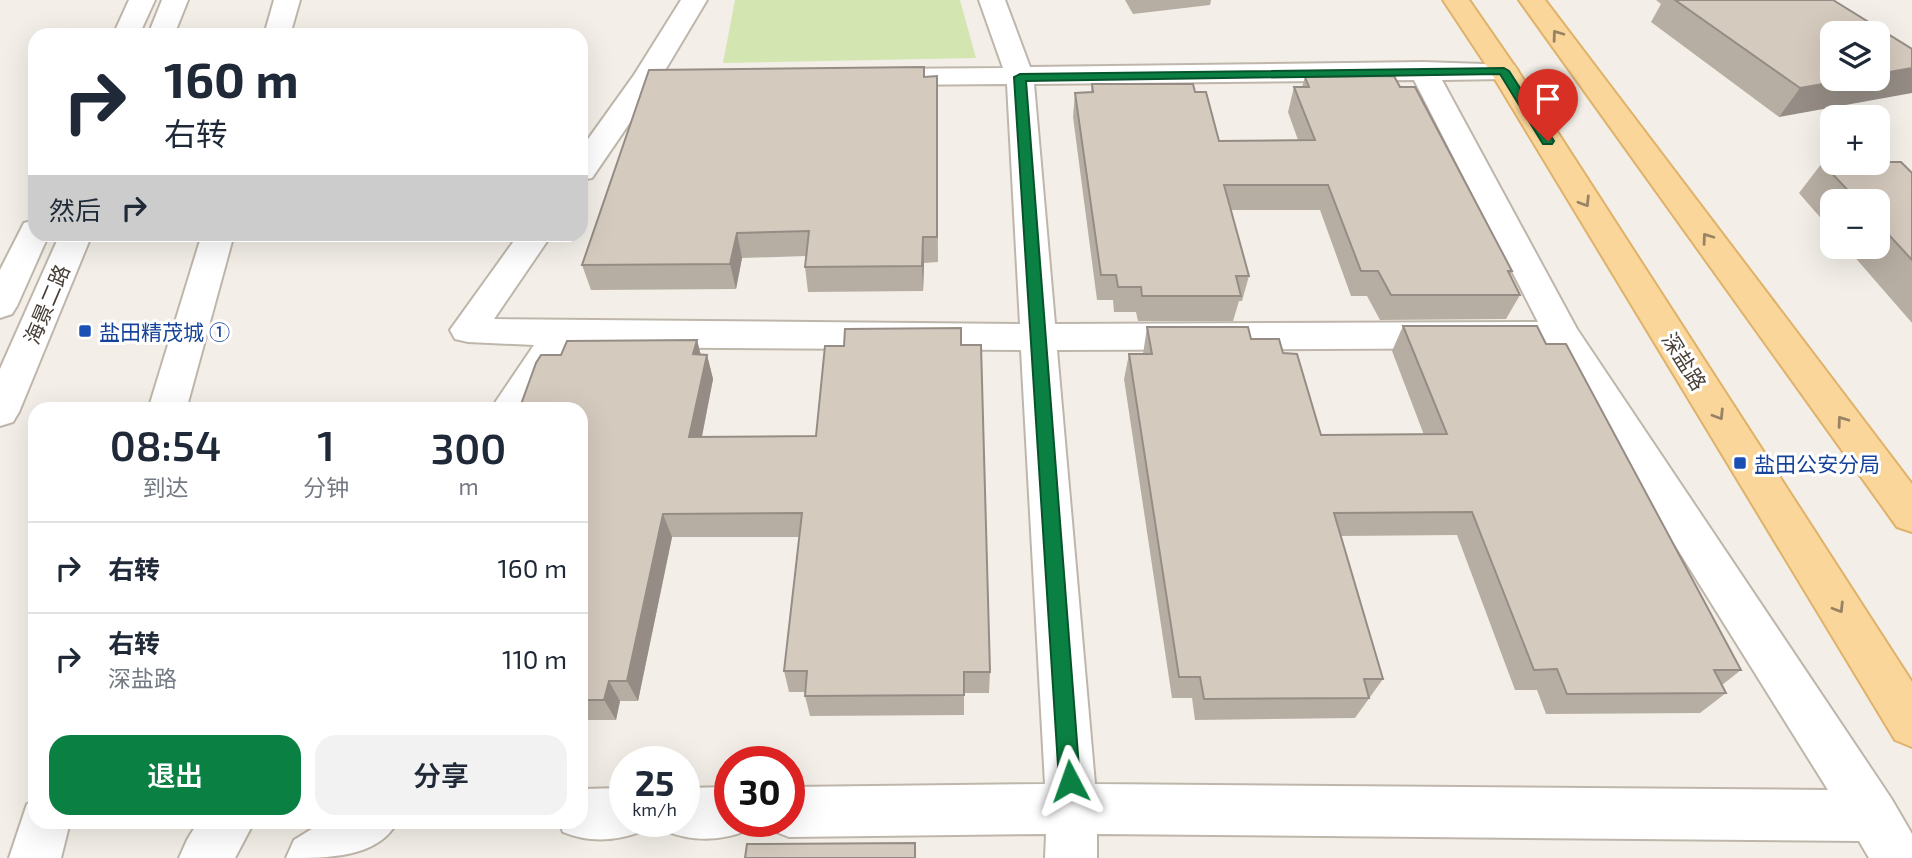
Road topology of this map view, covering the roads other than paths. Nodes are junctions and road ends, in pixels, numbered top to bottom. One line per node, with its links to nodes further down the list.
1 (142, 0): 8 (street)
2 (176, 0): 9 (street)
3 (287, 0): 10 (street)
4 (694, 0): 15 (street)
5 (992, 0): 14 (street)
6 (1456, 0): 12 (main road, 深盐路)
7 (1532, 0): 27 (main road, one-way to 7)
8 (129, 28)
9 (164, 28)
10 (279, 28)
11 (1423, 70): 12 (street); 14 (street); 22 (street)
12 (1504, 71): 28 (main road, 深盐路, one-way to 28)
13 (854, 77): 14 (street)
14 (1020, 77): 23 (street)
15 (588, 163)
16 (29, 242): 20 (street, 海景二路)
17 (73, 242): 26 (street, 海景二路)
18 (216, 242): 24 (street)
19 (530, 242): 21 (street)
20 (0, 306)
21 (561, 334): 23 (street); 25 (street)
22 (1562, 335): 23 (street); 33 (street)
23 (1038, 337): 29 (street)
24 (169, 402)
25 (514, 402)
26 (0, 412)
27 (1912, 515)
28 (1912, 724)
29 (1072, 809): 30 (street); 33 (street); 40 (street)
30 (805, 812)
31 (609, 813): 32 (street)
32 (588, 814)
33 (1873, 816): 41 (street)
34 (43, 829): 37 (street)
35 (224, 829): 38 (street)
36 (360, 829): 39 (street)
37 (35, 858)
38 (205, 858)
39 (312, 858)
40 (1071, 858)
41 (1897, 858)

